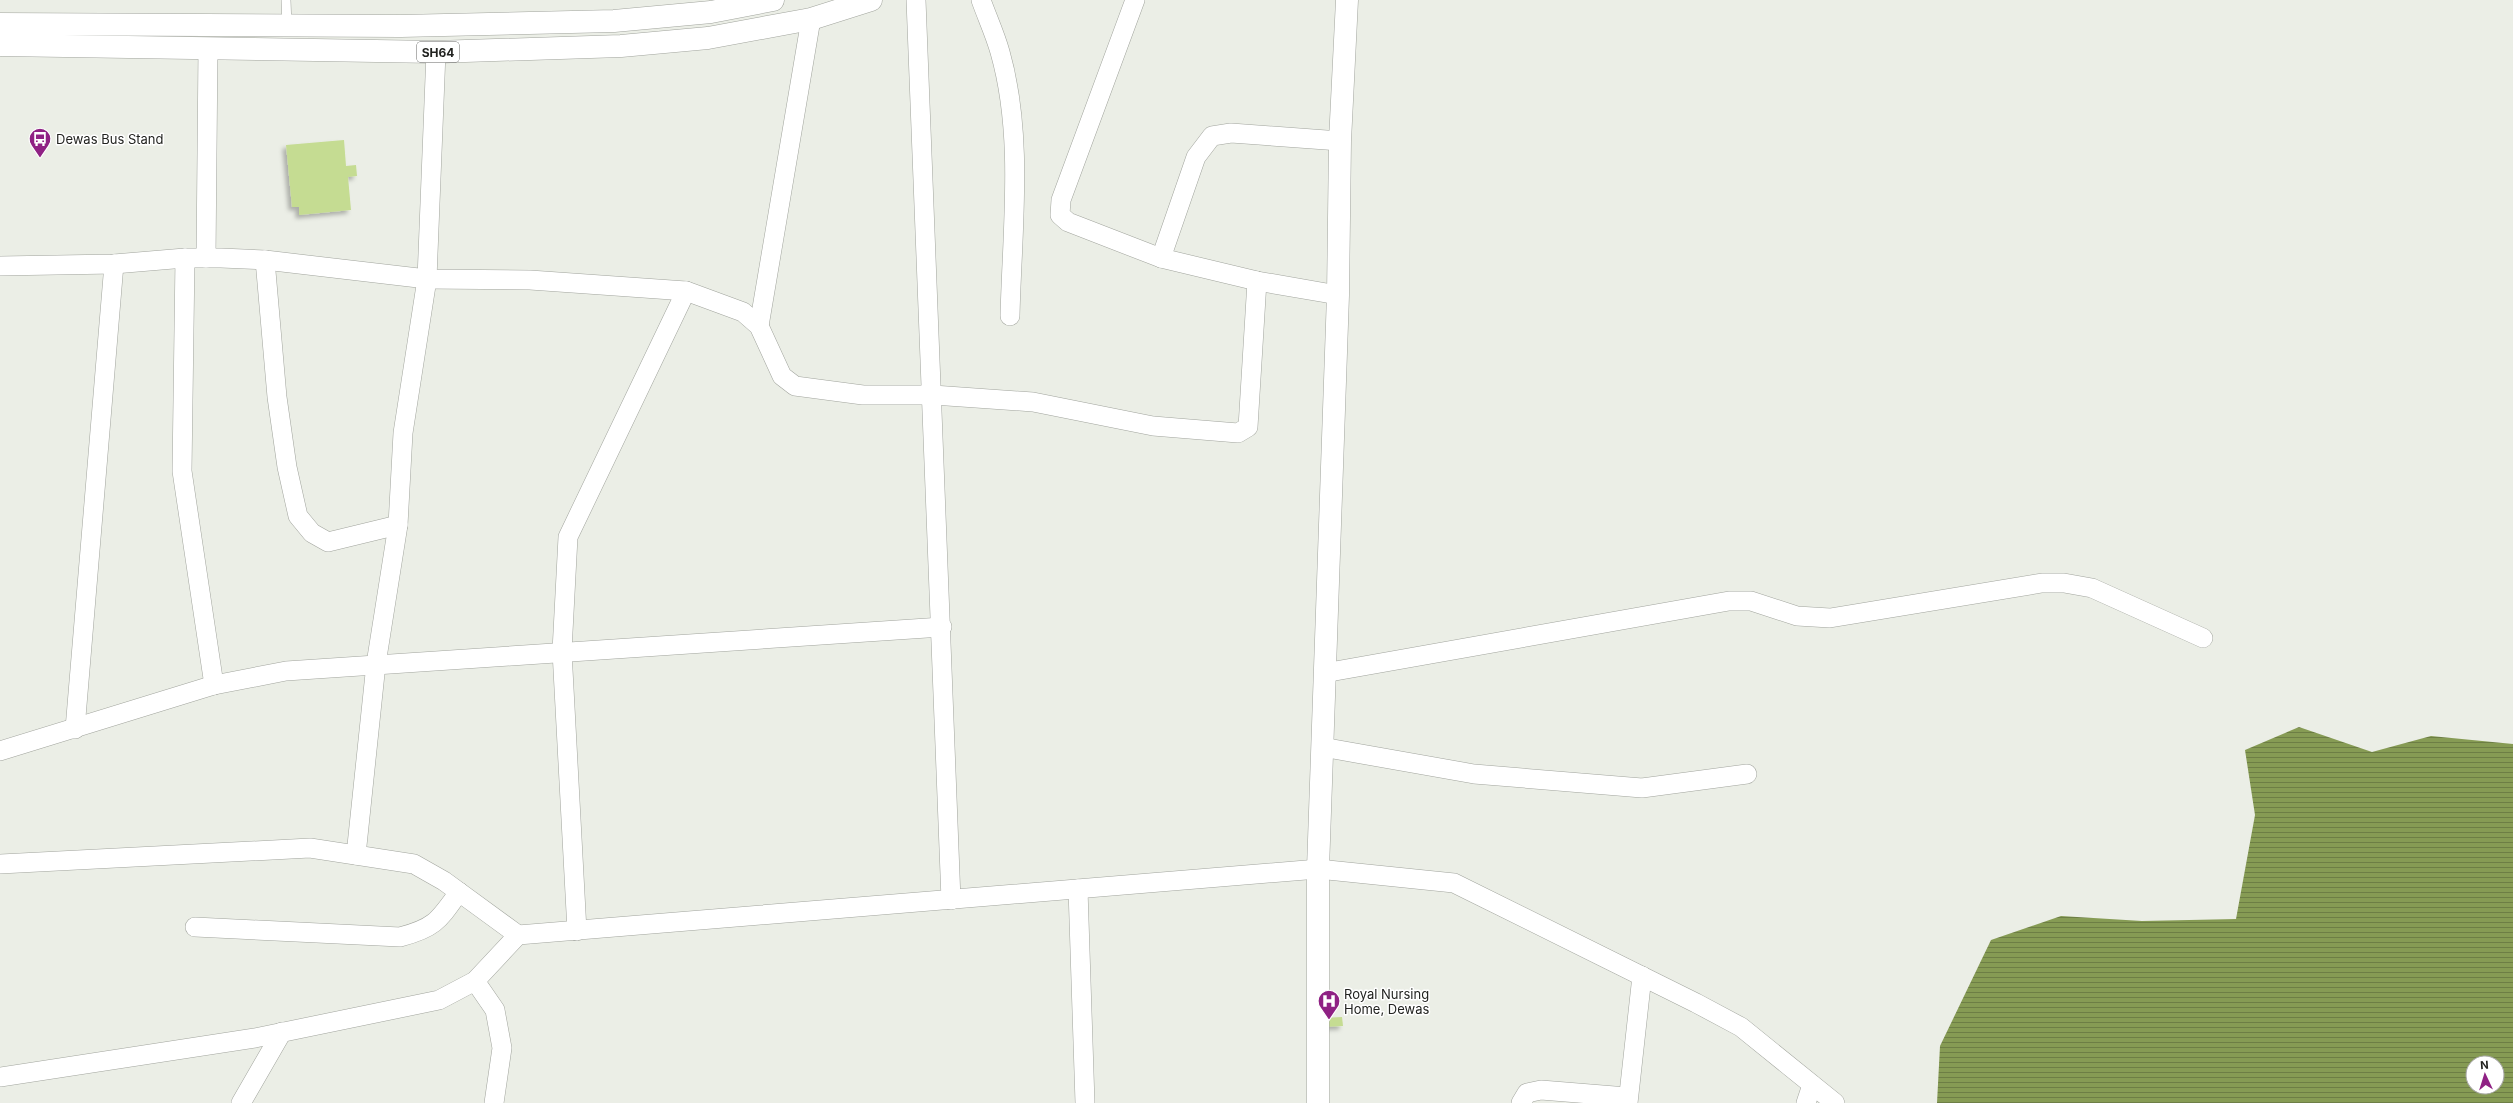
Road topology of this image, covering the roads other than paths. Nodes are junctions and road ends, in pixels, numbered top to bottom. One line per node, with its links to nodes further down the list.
1 (286, 0): 10 (lane)
2 (774, 0): 10 (main road, SH64)
3 (871, 0): 8 (main road, SH64)
4 (916, 0): 27 (street)
5 (981, 0): 25 (street)
6 (1135, 0): 17 (street)
7 (1347, 0): 14 (main road)
8 (811, 19): 13 (main road, SH64); 26 (street)
9 (0, 24): 10 (main road, SH64)
10 (287, 26)
11 (0, 45): 12 (main road, SH64)
12 (208, 48): 13 (main road, SH64); 16 (street)
13 (436, 52): 21 (street)
14 (1340, 141): 17 (street); 24 (main road)
15 (186, 258): 16 (street); 19 (street); 34 (street)
16 (206, 258): 18 (street)
17 (1161, 258): 22 (street)
18 (265, 260): 21 (street); 28 (street)
19 (114, 264): 20 (street); 35 (street)
20 (0, 266)
21 (427, 278): 23 (street); 28 (street)
22 (1257, 281): 24 (street); 27 (street)
23 (686, 291): 26 (street); 31 (street)
24 (1338, 295): 33 (main road)
25 (1010, 316)
26 (759, 326): 27 (street)
27 (933, 395): 29 (street)
28 (398, 525): 32 (street)
29 (942, 626): 31 (street); 44 (street)
30 (2203, 638): 33 (street)
31 (562, 651): 32 (street); 46 (street)
32 (376, 664): 34 (street); 39 (street)
33 (1324, 673): 36 (main road)
34 (214, 685): 35 (street)
35 (75, 729): 37 (street)
36 (1322, 747): 38 (street); 41 (main road)
37 (0, 752)
38 (1747, 774)
39 (356, 855): 40 (street); 43 (street)
40 (0, 864)
41 (1318, 870): 42 (street); 48 (street); 57 (main road)
42 (1078, 889): 44 (street); 56 (street)
43 (459, 892): 45 (street); 47 (street)
44 (951, 900): 46 (street)
45 (195, 927)
46 (577, 931): 47 (street)
47 (518, 935): 49 (street)
48 (1642, 976): 52 (street); 53 (street)
49 (475, 981): 50 (street); 55 (street)
50 (282, 1032): 51 (street); 54 (street)
51 (0, 1077)
52 (1812, 1085): 59 (street); 60 (street)
53 (1627, 1100): 58 (street)
54 (241, 1103)
55 (494, 1103)
56 (1085, 1103)
57 (1318, 1103)
58 (1521, 1103)
59 (1806, 1103)
60 (1835, 1103)

